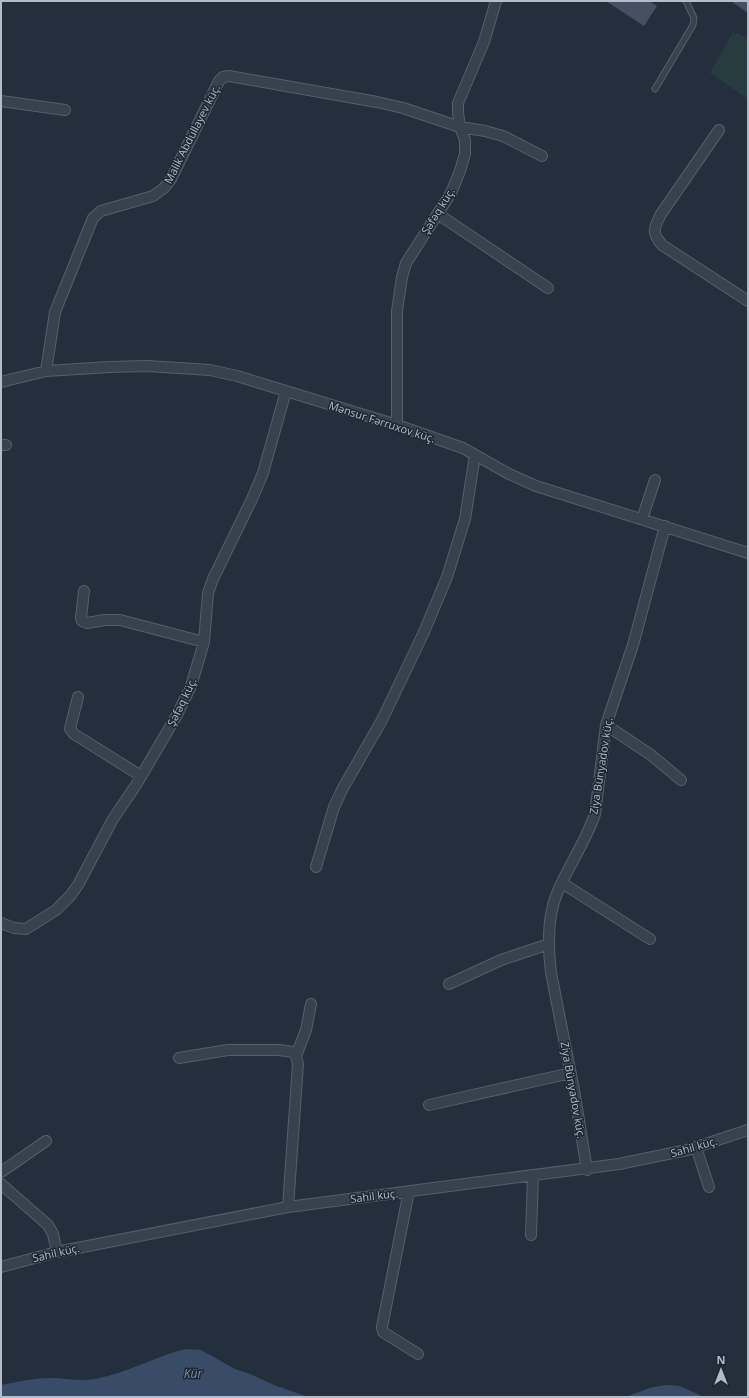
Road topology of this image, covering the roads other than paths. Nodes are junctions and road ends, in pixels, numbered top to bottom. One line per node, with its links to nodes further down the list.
1 (496, 1): 6 (street, Şəfəq küç.)
2 (686, 1): 3 (lane)
3 (655, 89)
4 (1, 101): 5 (street)
5 (65, 110)
6 (460, 127): 8 (street, Malik Abdullayev küç.); 9 (street, Şəfəq küç.); 12 (street, Malik Abdullayev küç.)
7 (719, 130): 11 (street)
8 (542, 156)
9 (438, 214): 10 (street); 15 (street, Şəfəq küç.)
10 (548, 288)
11 (748, 301)
12 (46, 371): 13 (street, Mənsur Fərruxov küç.); 14 (street, Mənsur Fərruxov küç.)
13 (1, 382)
14 (286, 391): 15 (street, Mənsur Fərruxov küç.); 22 (street, Şəfəq küç.)
15 (397, 425): 16 (street, Mənsur Fərruxov küç.)
16 (475, 455): 18 (street, Mənsur Fərruxov küç.); 27 (street)
17 (655, 480): 18 (street)
18 (642, 519): 19 (street, Mənsur Fərruxov küç.)
19 (665, 526): 20 (street, Mənsur Fərruxov küç.); 24 (street, Ziya Bünyadov küç.)
20 (748, 553)
21 (84, 591): 22 (street)
22 (204, 642): 25 (street, Şəfəq küç.)
23 (78, 698): 25 (street)
24 (606, 725): 26 (street); 28 (street, Ziya Bünyadov küç.)
25 (141, 776): 29 (street, Şəfəq küç.)
26 (681, 780)
27 (316, 866)
28 (562, 883): 30 (street); 31 (street, Ziya Bünyadov küç.)
29 (1, 923)
30 (650, 939)
31 (549, 944): 32 (street); 36 (street, Ziya Bünyadov küç.)
32 (449, 984)
33 (311, 1004): 34 (street)
34 (296, 1056): 35 (street); 47 (street)
35 (179, 1058)
36 (571, 1073): 37 (street); 41 (street, Ziya Bünyadov küç.)
37 (430, 1105)
38 (748, 1130): 40 (street, Sahil küç.)
39 (46, 1141): 42 (street)
40 (696, 1147): 41 (street, Sahil küç.); 45 (street)
41 (587, 1170): 43 (street, Sahil küç.)
42 (1, 1172)
43 (533, 1176): 46 (street, Sahil küç.); 48 (street)
44 (1, 1184): 49 (street)
45 (709, 1187)
46 (410, 1192): 47 (street, Sahil küç.); 51 (street)
47 (288, 1207): 49 (street, Sahil küç.)
48 (531, 1235)
49 (57, 1252): 50 (street, Sahil küç.)
50 (1, 1267)
51 (418, 1354)

